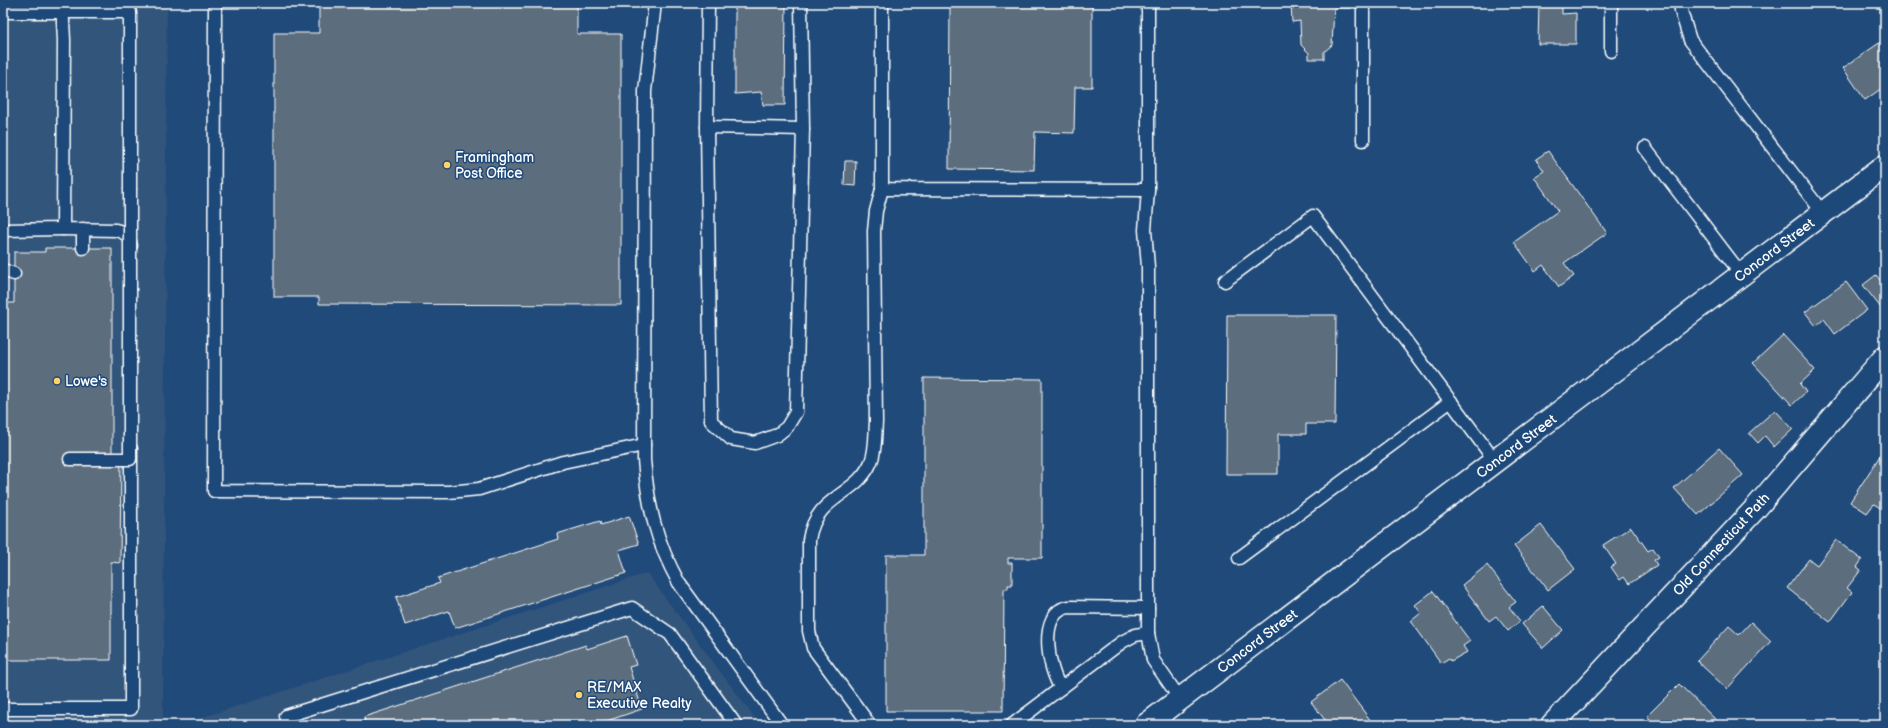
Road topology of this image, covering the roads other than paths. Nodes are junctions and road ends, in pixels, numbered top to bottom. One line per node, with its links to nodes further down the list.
1 (215, 3): 29 (lane)
2 (655, 3): 29 (lane)
3 (708, 3): 13 (lane)
4 (801, 3): 14 (lane)
5 (882, 3): 18 (lane)
6 (1148, 3): 19 (lane)
7 (1363, 3): 15 (lane)
8 (1611, 3): 12 (lane)
9 (1680, 3): 20 (lane)
10 (63, 8): 11 (lane); 21 (lane); 30 (lane, bridge)
11 (3, 12)
12 (1611, 51)
13 (707, 127): 14 (lane); 14 (lane)
14 (803, 129)
15 (1363, 140)
16 (1645, 148): 25 (lane)
17 (1885, 166): 20 (main road, Concord Street)
18 (882, 189): 19 (lane); 41 (lane)
19 (1148, 190): 33 (lane)
20 (1823, 213): 25 (main road, Concord Street)
21 (63, 229): 22 (lane); 23 (lane)
22 (83, 229): 24 (lane); 37 (lane)
23 (3, 230)
24 (83, 248)
25 (1742, 275): 31 (main road, Concord Street)
26 (1225, 281): 28 (lane)
27 (1885, 357): 44 (main road, Old Connecticut Path)
28 (1451, 401): 31 (lane); 32 (lane)
29 (644, 445): 40 (lane)
30 (70, 459)
31 (1495, 461): 36 (main road, Concord Street)
32 (1239, 558)
33 (1148, 608): 34 (lane); 35 (lane)
34 (1148, 633): 35 (lane); 36 (lane)
35 (1061, 688): 42 (lane)
36 (1180, 699): 43 (main road, Concord Street)
37 (3, 709)
38 (289, 725): 39 (lane)
39 (736, 725)
40 (782, 725)
41 (870, 725)
42 (1012, 725)
43 (1146, 725)
44 (1552, 725)

